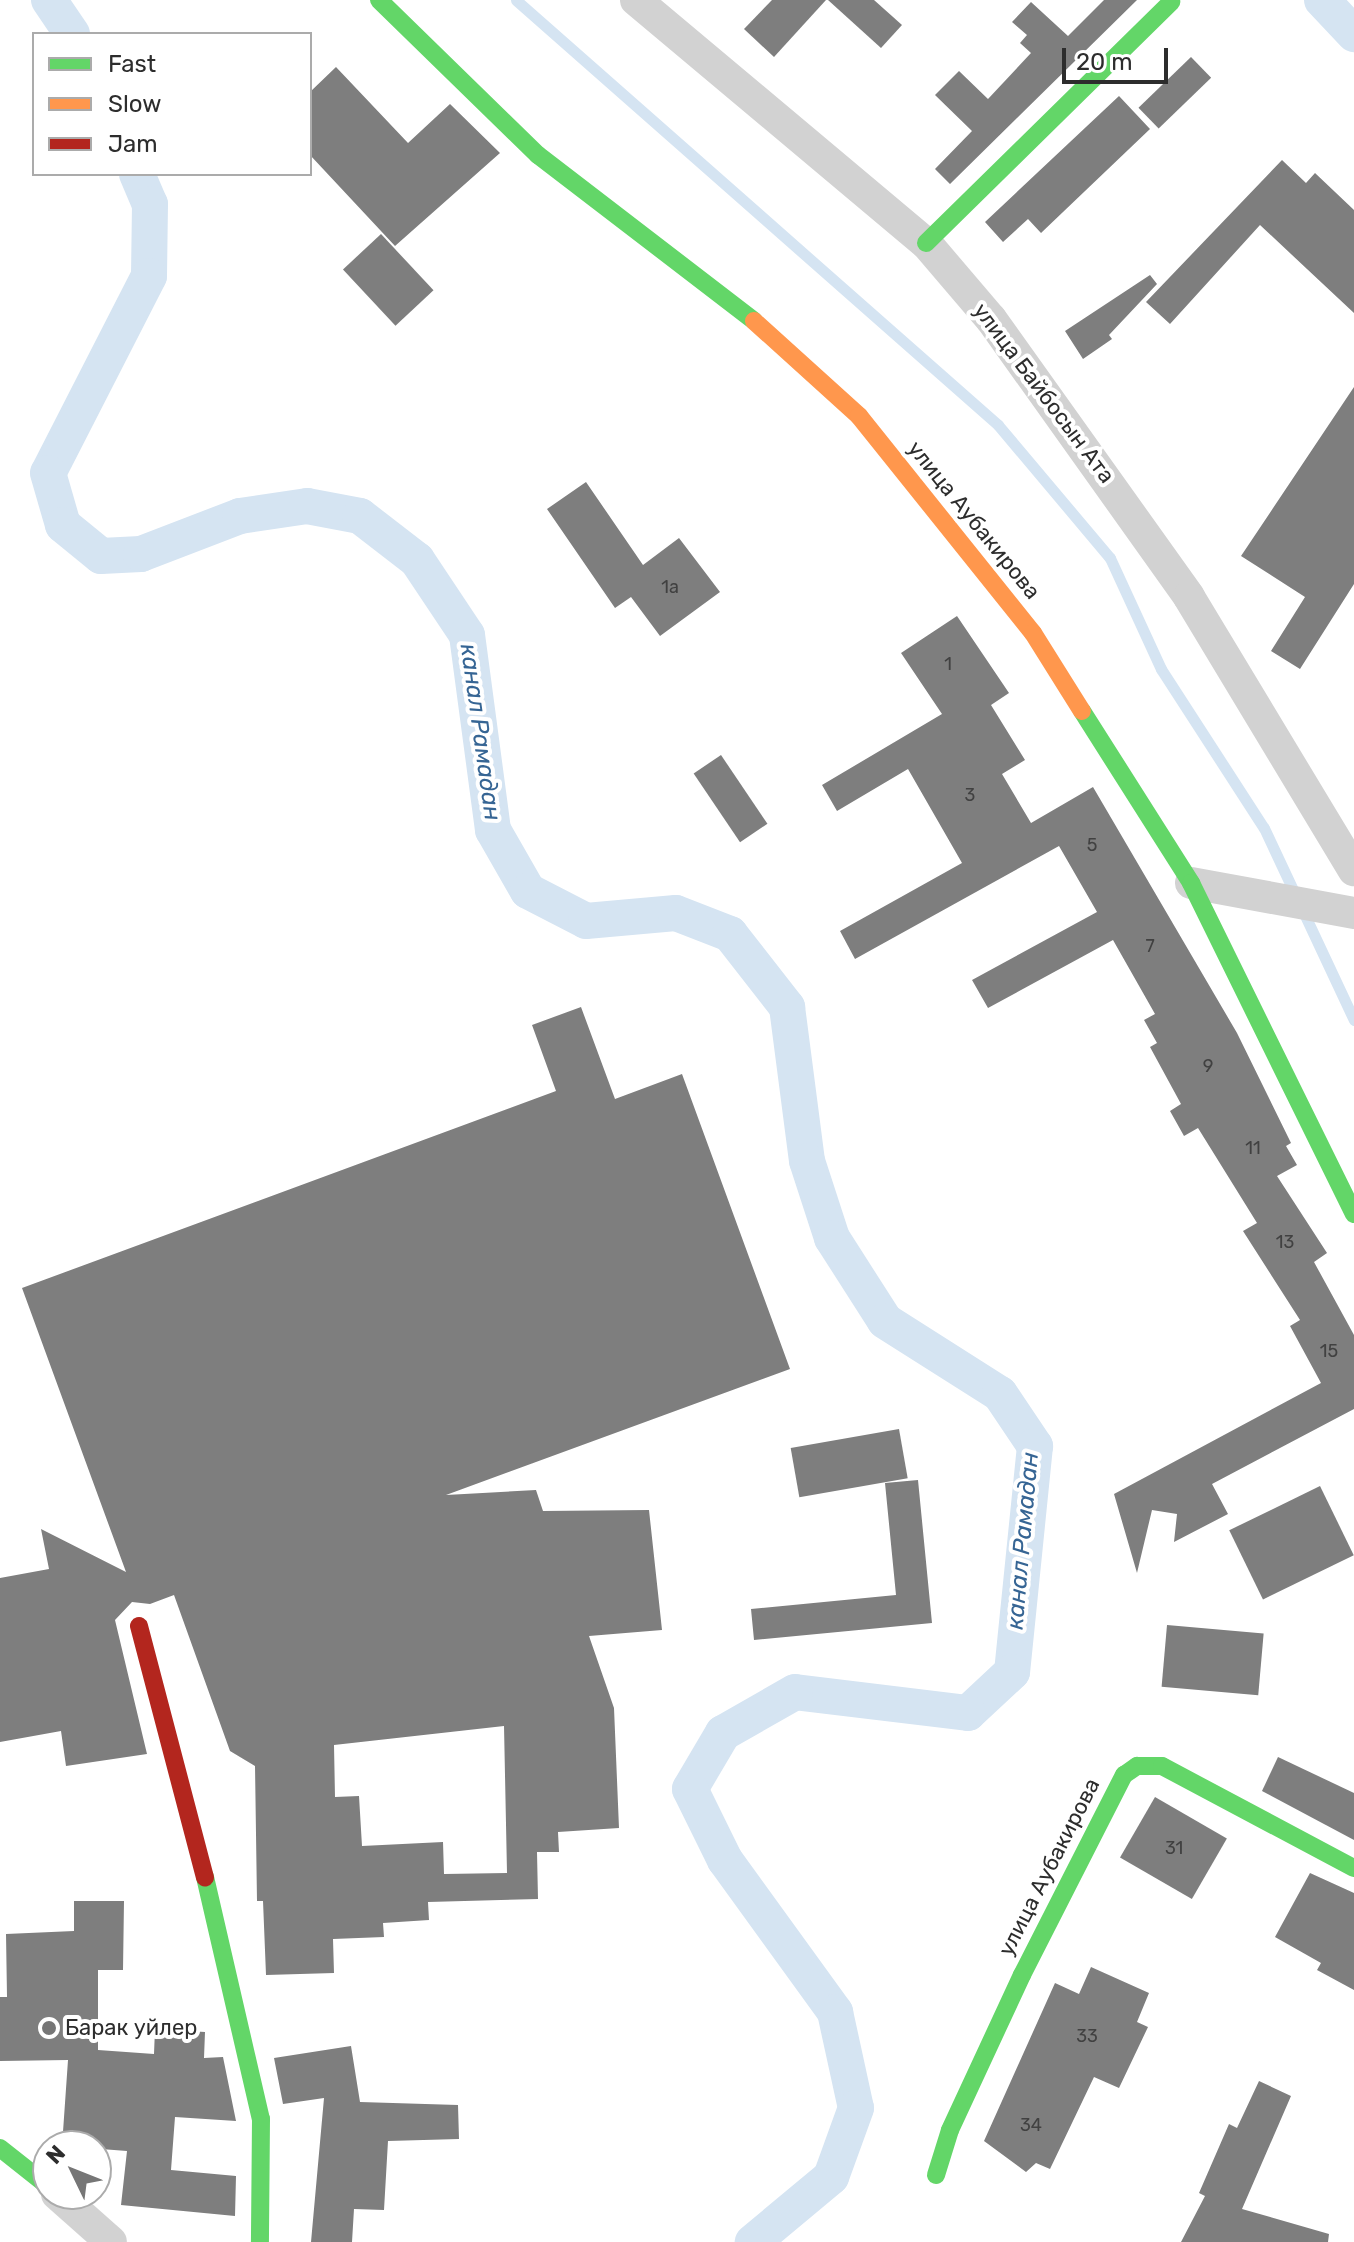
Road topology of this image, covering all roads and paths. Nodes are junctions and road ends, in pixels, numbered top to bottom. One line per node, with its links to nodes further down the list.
1 (379, 0): 6 (street, улица Аубакирова)
2 (636, 0): 4 (street, улица Байбосын Ата)
3 (1171, 2): 4 (street)
4 (926, 243): 5 (street, улица Байбосын Ата)
5 (1354, 870)
6 (1191, 883): 7 (street); 8 (street, улица Аубакирова)
7 (1345, 911)
8 (1354, 1214)
9 (139, 1626): 16 (street)
10 (1354, 1868): 13 (street, улица Аубакирова)
11 (0, 2148): 12 (street)
12 (32, 2173)
13 (936, 2175)
14 (75, 2210): 15 (street)
15 (111, 2242)
16 (260, 2242)

